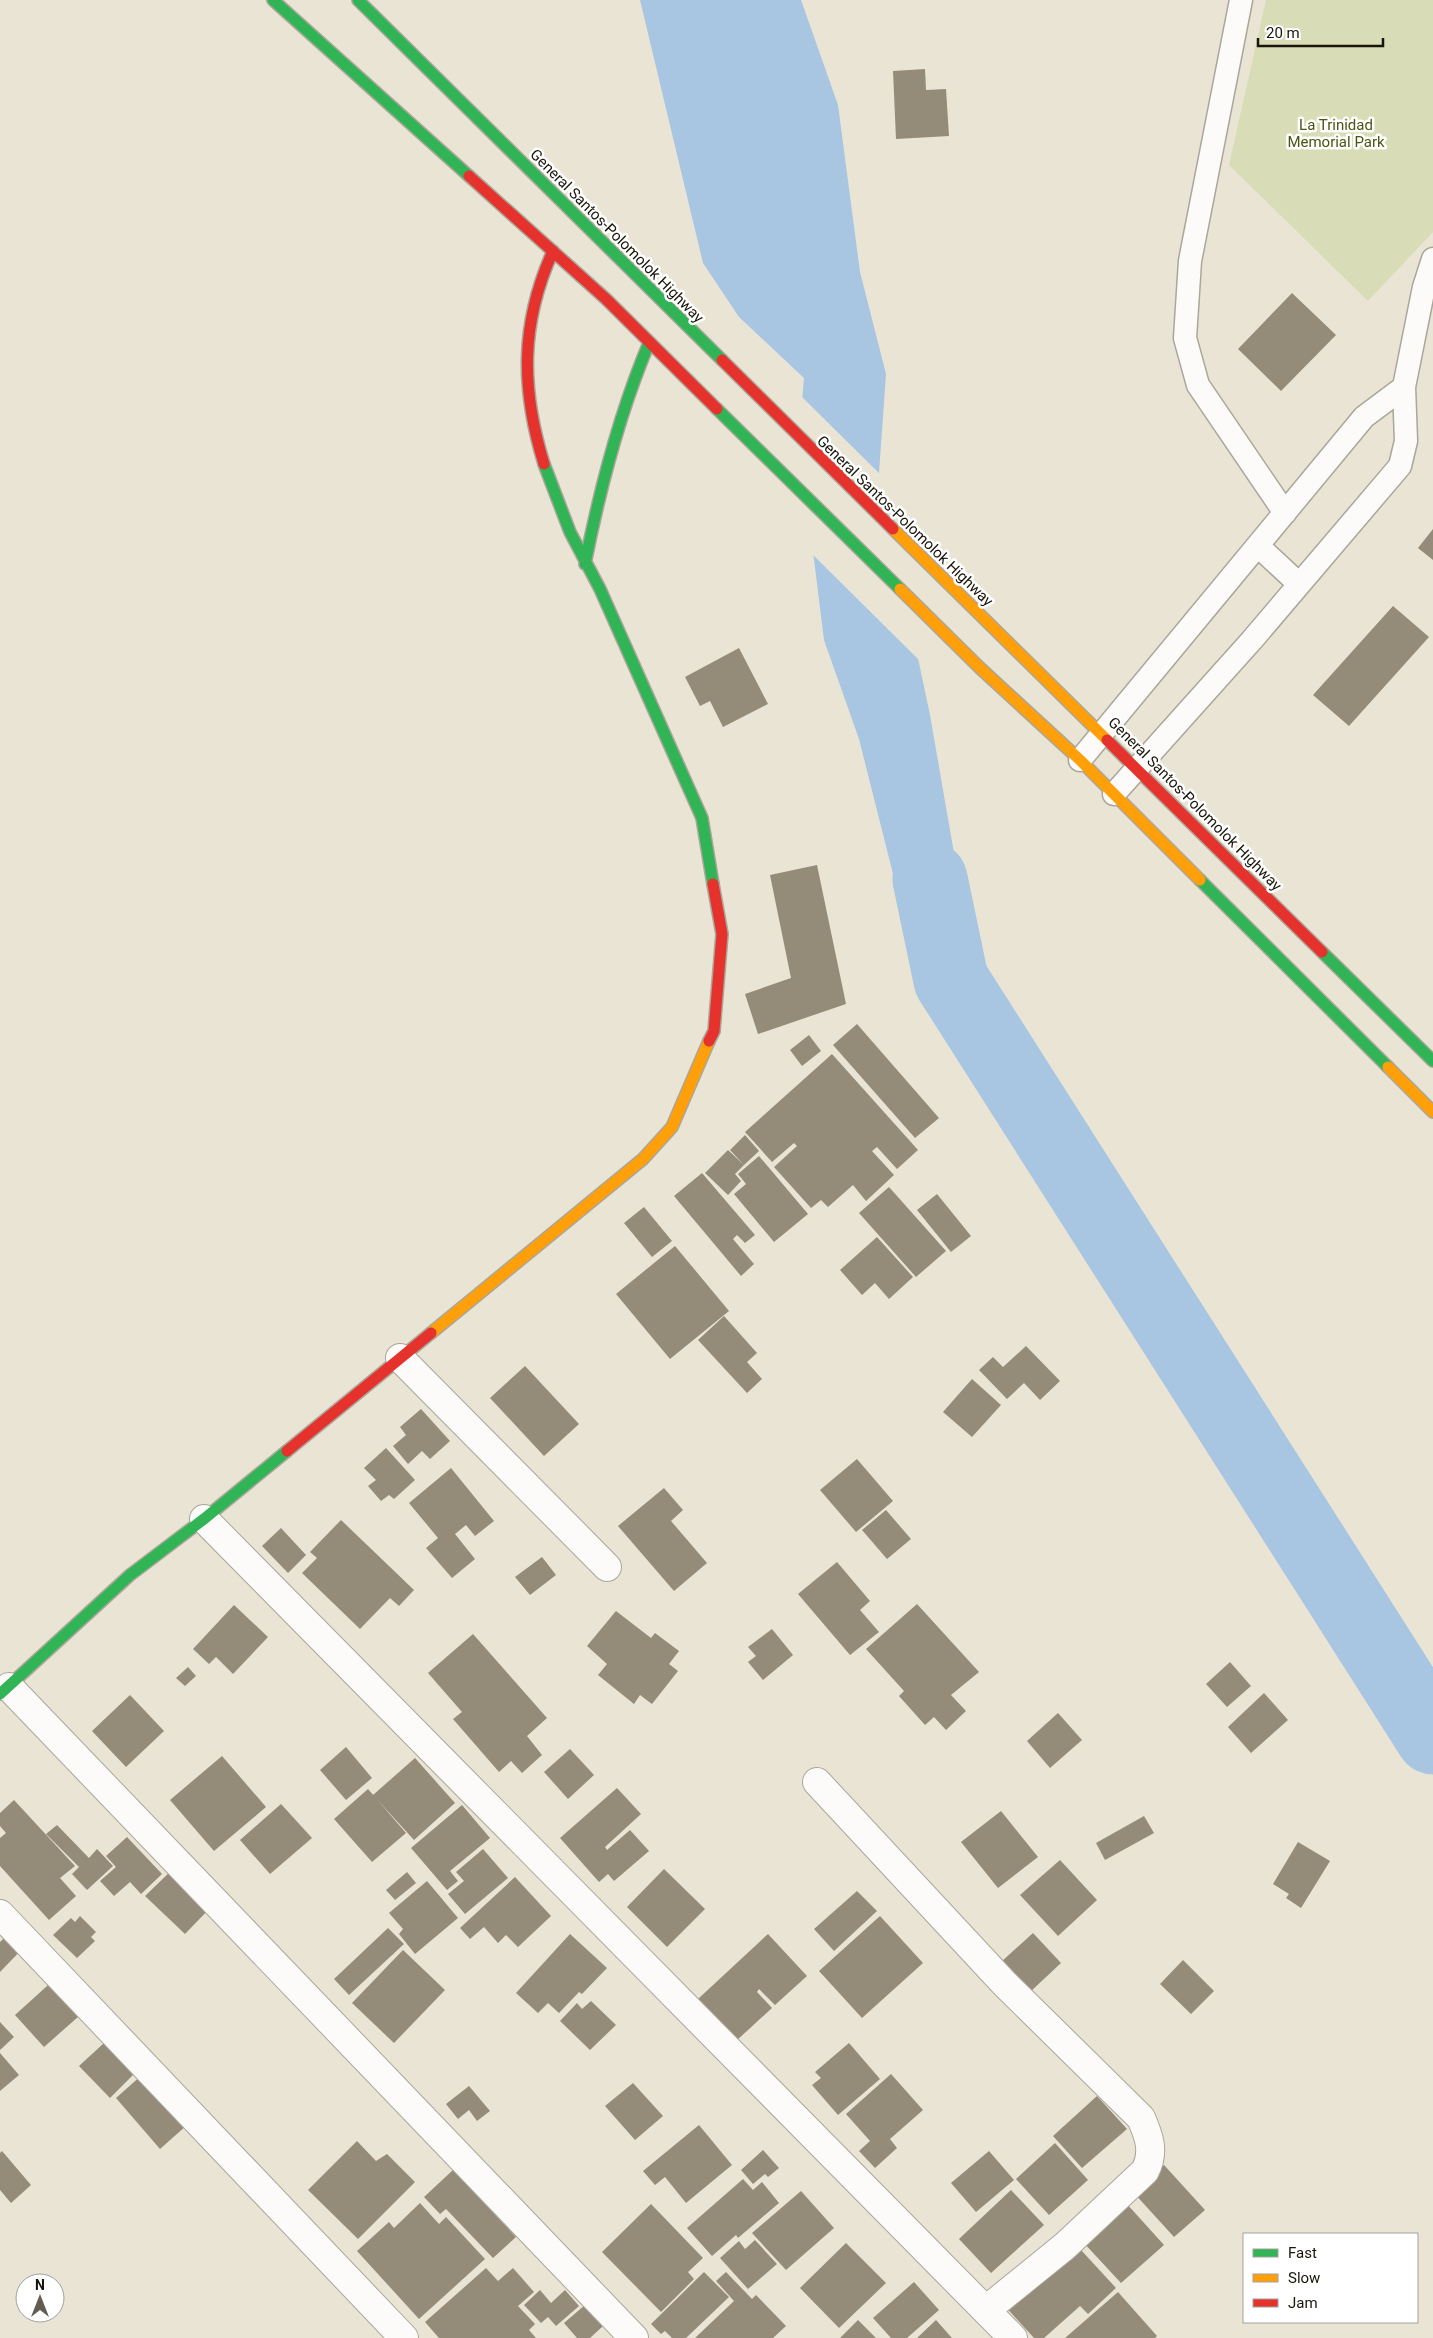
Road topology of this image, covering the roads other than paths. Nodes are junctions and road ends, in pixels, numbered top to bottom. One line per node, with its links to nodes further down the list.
1 (273, 0): 4 (main road)
2 (358, 0): 12 (main road, General Santos-Polomolok Highway)
3 (1241, 0): 8 (lane)
4 (553, 251): 6 (main road); 10 (main road)
5 (1433, 259): 7 (lane)
6 (649, 343): 10 (main road); 13 (main road)
7 (1404, 387): 8 (lane); 11 (lane)
8 (1285, 512): 9 (lane)
9 (1258, 546): 11 (lane); 12 (lane)
10 (585, 564): 18 (main road)
11 (1299, 584): 14 (lane)
12 (1102, 734): 13 (lane); 14 (main road, General Santos-Polomolok Highway)
13 (1080, 760): 15 (main road)
14 (1138, 769): 15 (lane); 16 (main road, General Santos-Polomolok Highway)
15 (1114, 794): 17 (main road)
16 (1433, 1062)
17 (1433, 1112)
18 (400, 1358): 19 (main road); 20 (street)
19 (204, 1519): 21 (main road); 24 (street)
20 (607, 1567)
21 (4, 1691): 26 (street)
22 (817, 1782): 24 (street)
23 (0, 1914): 25 (street)
24 (986, 2310): 27 (street)
25 (404, 2338)
26 (634, 2338)
27 (1013, 2338)

